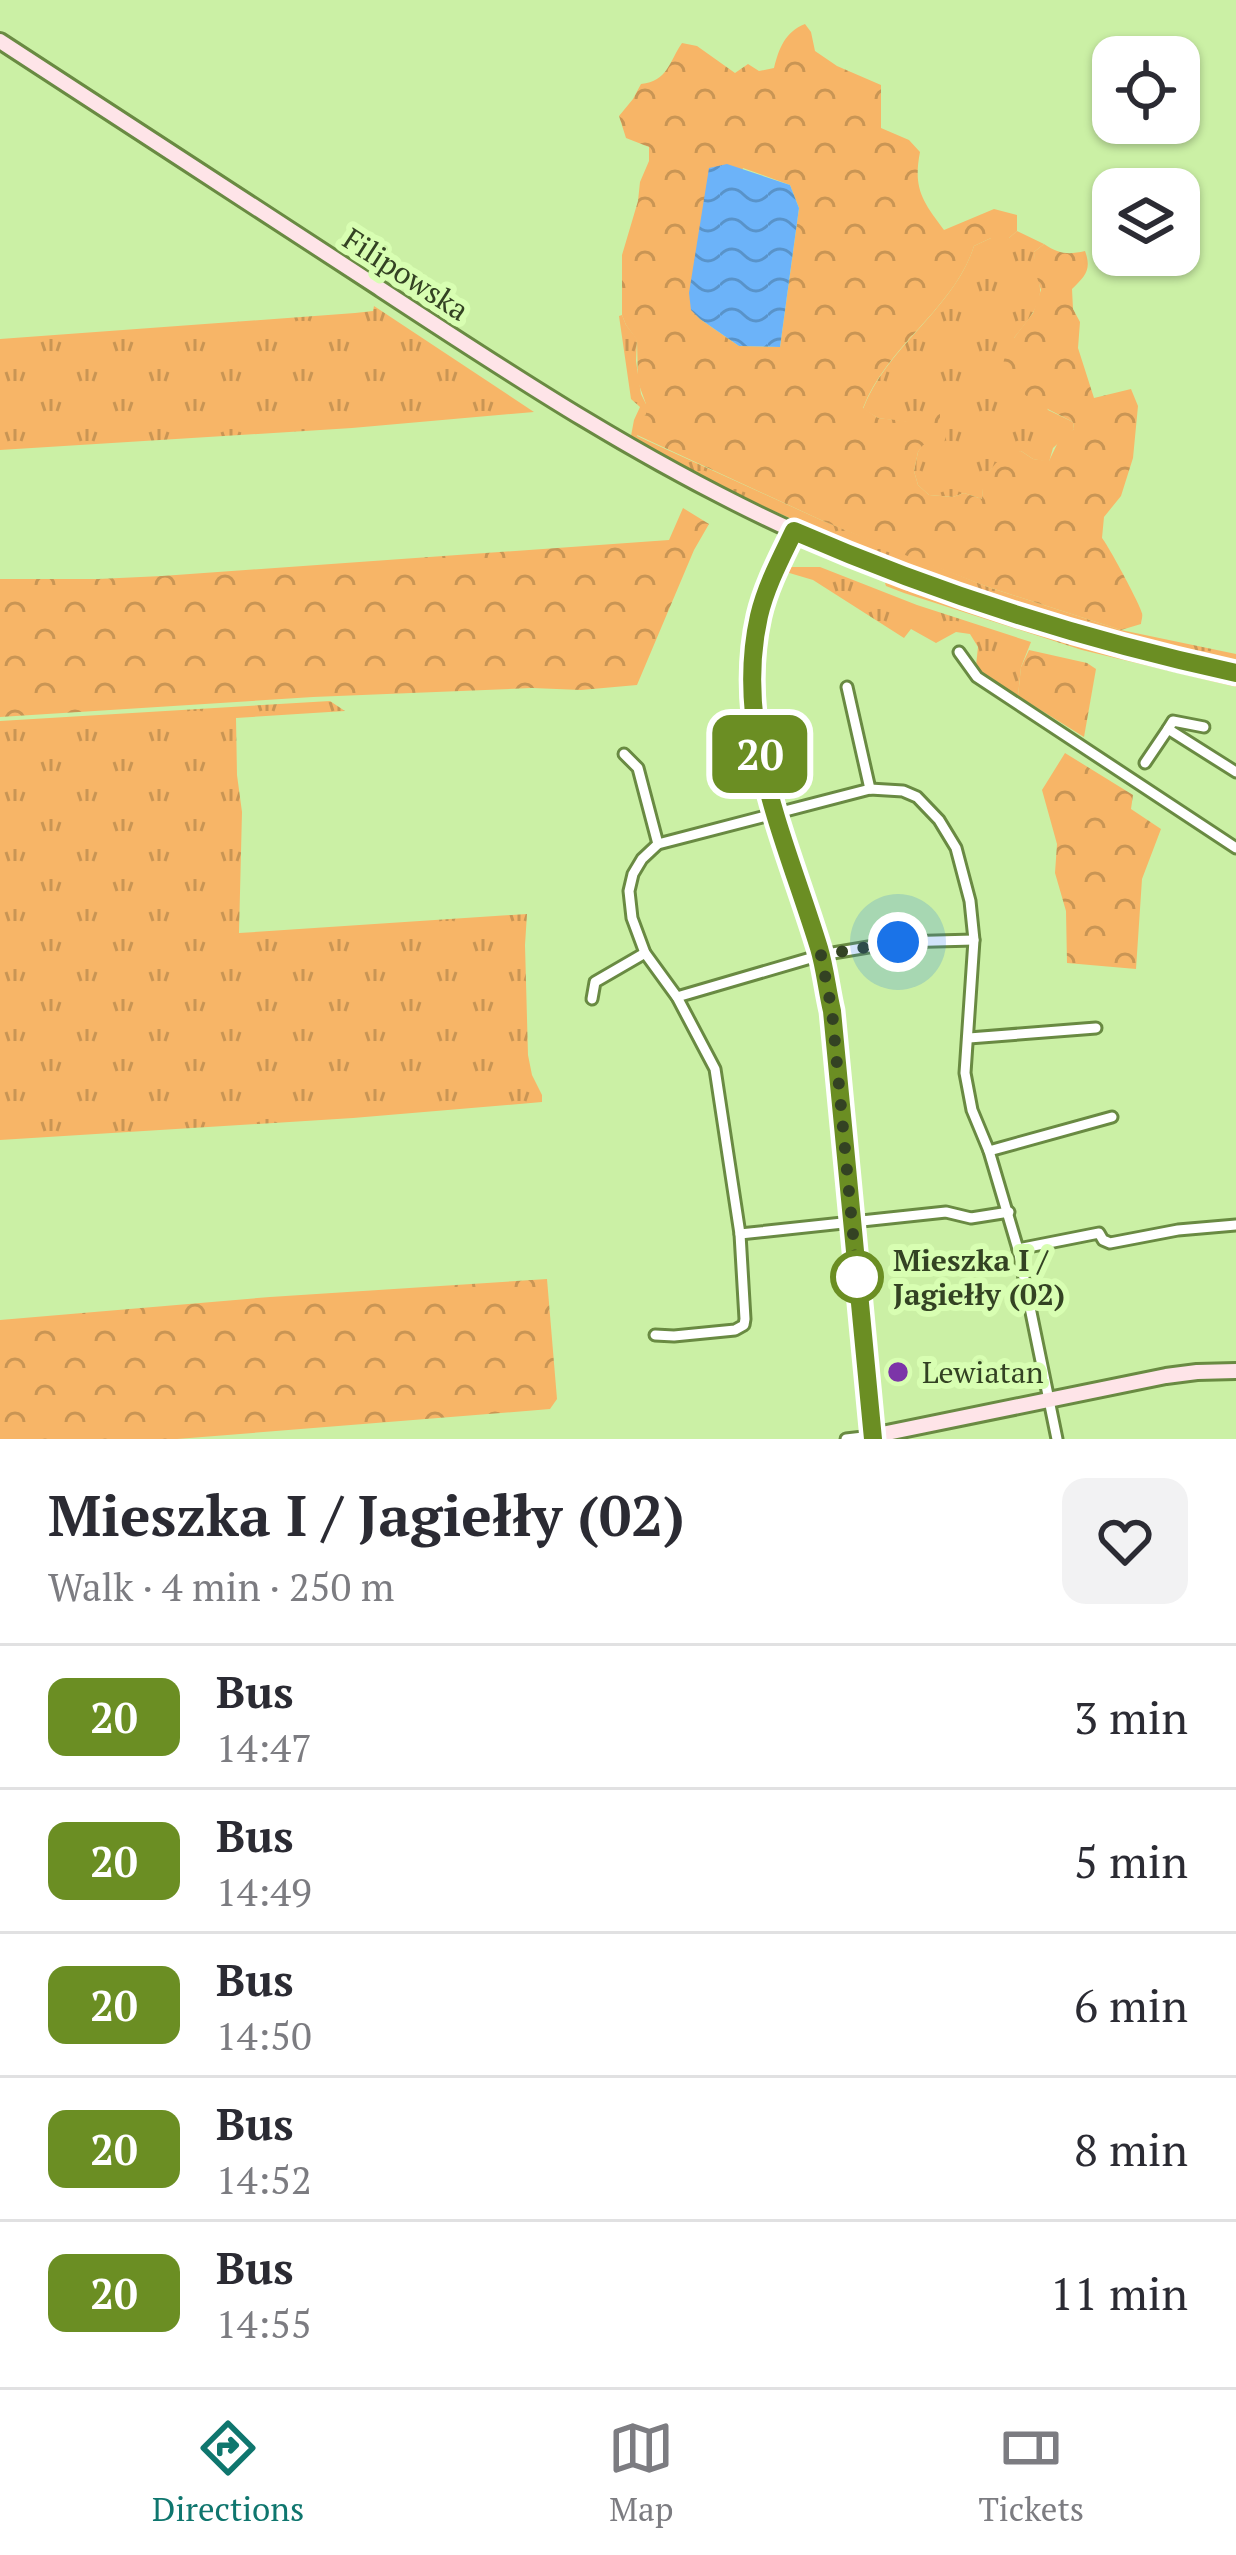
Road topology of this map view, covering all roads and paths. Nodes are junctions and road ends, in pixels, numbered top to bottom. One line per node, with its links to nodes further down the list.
1 (0, 41): 2 (main road, Filipowska)
2 (794, 531): 4 (main road, Filipowska); 12 (main road)
3 (959, 652): 14 (street)
4 (1236, 673)
5 (847, 687): 11 (street)
6 (1204, 727): 7 (street)
7 (1168, 729): 9 (street); 10 (street)
8 (625, 754): 13 (street)
9 (1145, 763)
10 (1236, 772)
11 (870, 789): 12 (street); 15 (street)
12 (774, 812): 13 (street); 17 (main road)
13 (658, 844): 16 (street)
14 (1236, 848)
15 (974, 940): 17 (street); 21 (street)
16 (645, 953): 18 (street); 19 (street)
17 (821, 955): 18 (street); 25 (main road)
18 (677, 997): 27 (street)
19 (592, 999)
20 (1096, 1028): 21 (street)
21 (969, 1038): 23 (street)
22 (1112, 1117): 23 (street)
23 (988, 1151): 24 (street)
24 (1009, 1213): 25 (street); 28 (street)
25 (852, 1222): 27 (street); 32 (main road)
26 (1236, 1225): 28 (street)
27 (740, 1234): 29 (street)
28 (1018, 1249): 31 (street)
29 (655, 1335)
30 (1236, 1371): 31 (main road)
31 (1050, 1401): 32 (main road); 34 (street)
32 (872, 1438): 33 (street)
33 (846, 1439)
34 (1057, 1439)

